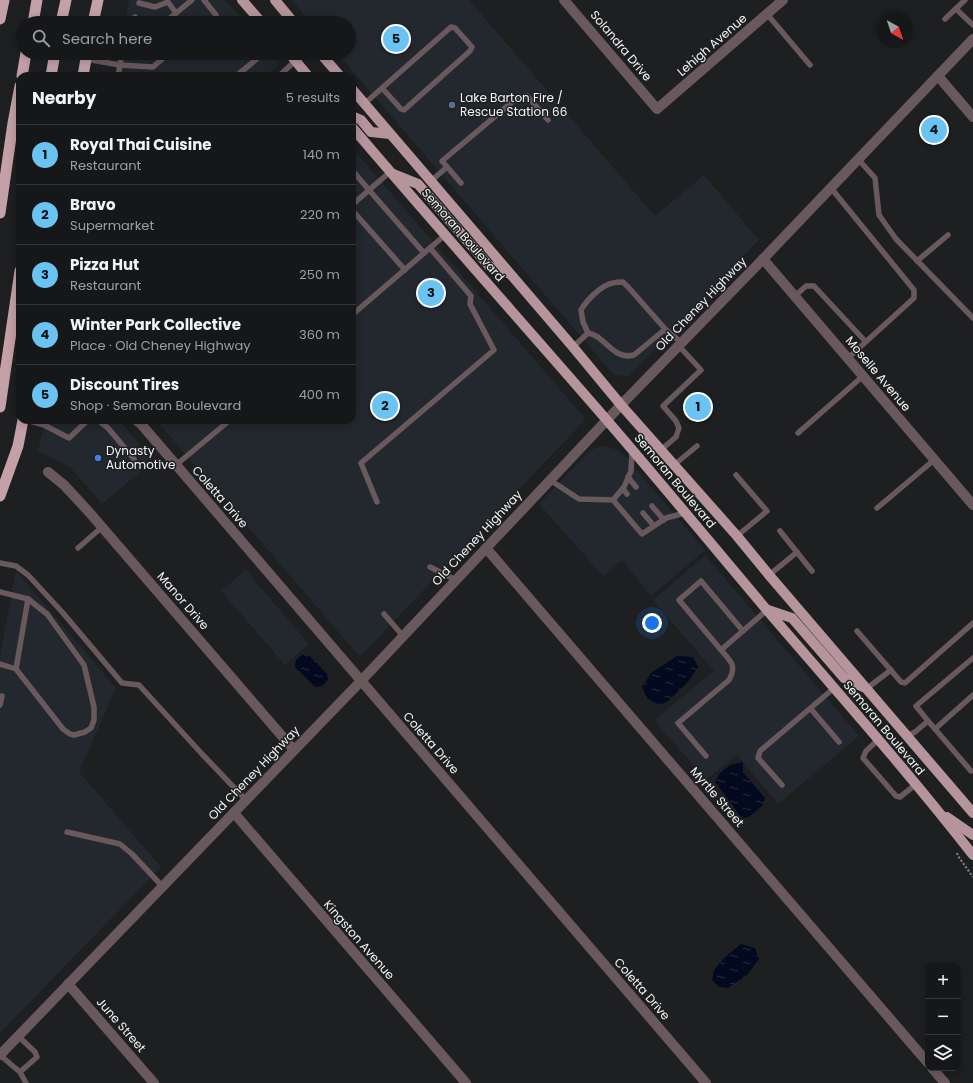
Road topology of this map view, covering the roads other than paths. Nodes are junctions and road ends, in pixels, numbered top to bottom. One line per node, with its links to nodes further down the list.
1 (4, 0): 23 (highway)
2 (38, 0): 17 (highway)
3 (66, 0): 18 (highway)
4 (98, 0): 19 (highway)
5 (191, 0): 14 (lane)
6 (204, 0): 16 (lane)
7 (242, 0): 21 (main road)
8 (275, 0): 22 (main road)
9 (564, 0): 52 (street, Solandra Drive)
10 (783, 0): 15 (street, Lehigh Avenue)
11 (965, 0): 13 (lane)
12 (139, 3): 14 (lane)
13 (956, 9): 24 (lane); 25 (lane)
14 (176, 13): 20 (lane)
15 (767, 14): 38 (lane); 52 (street, Lehigh Avenue)
16 (216, 15)
17 (34, 16)
18 (63, 16)
19 (95, 16)
20 (172, 16)
21 (256, 16)
22 (288, 16)
23 (0, 19)
24 (945, 19)
25 (973, 25)
26 (973, 39): 47 (street, Old Cheney Highway)
27 (25, 60): 39 (highway)
28 (54, 60): 40 (highway)
29 (85, 60): 41 (highway)
30 (101, 60): 37 (lane)
31 (121, 60): 37 (lane)
32 (161, 60): 37 (lane)
33 (255, 60): 43 (lane)
34 (290, 60): 44 (lane)
35 (295, 60): 45 (main road)
36 (326, 60): 46 (main road)
37 (120, 65): 42 (lane)
38 (810, 65)
39 (23, 72)
40 (52, 72)
41 (84, 72)
42 (119, 72)
43 (241, 72)
44 (282, 72)
45 (305, 72)
46 (337, 72)
47 (938, 76): 53 (street); 58 (street, Old Cheney Highway)
48 (382, 88): 48 (lane); 50 (lane)
49 (356, 94): 50 (main road, Semoran Boulevard)
50 (364, 104): 57 (main road, Semoran Boulevard)
51 (16, 107): 67 (highway)
52 (657, 109)
53 (973, 117)
54 (356, 118): 57 (main road)
55 (548, 120): 59 (lane)
56 (356, 132): 60 (main road, Semoran Boulevard)
57 (390, 134): 62 (main road, Semoran Boulevard)
58 (858, 159): 64 (street, Old Cheney Highway); 74 (lane)
59 (447, 167): 62 (lane); 63 (lane)
60 (390, 172): 65 (lane); 69 (main road, Semoran Boulevard); 76 (main road)
61 (356, 175): 65 (lane)
62 (431, 181): 76 (main road, Semoran Boulevard)
63 (461, 183)
64 (831, 188): 73 (street, Old Cheney Highway); 83 (lane)
65 (369, 190): 66 (lane); 72 (lane)
66 (356, 201)
67 (0, 213)
68 (356, 215): 75 (lane)
69 (446, 235): 71 (lane); 90 (main road, Semoran Boulevard)
70 (948, 235): 74 (lane)
71 (430, 248): 72 (lane); 114 (lane)
72 (424, 254): 75 (lane)
73 (763, 259): 77 (street, Moselle Avenue); 84 (street, Old Cheney Highway)
74 (917, 260): 80 (lane)
75 (405, 270): 79 (lane)
76 (510, 274): 85 (main road, Semoran Boulevard)
77 (795, 296): 83 (lane); 86 (street, Moselle Avenue)
78 (16, 298): 89 (highway)
79 (356, 312)
80 (973, 318)
81 (667, 331): 82 (lane); 82 (lane); 84 (lane)
82 (588, 333): 85 (lane)
83 (865, 342): 86 (lane)
84 (681, 344): 88 (street, Old Cheney Highway); 99 (lane)
85 (573, 347): 88 (main road, Semoran Boulevard)
86 (848, 358): 87 (street, Moselle Avenue)
87 (863, 376): 97 (lane); 102 (street, Moselle Avenue)
88 (621, 405): 90 (street, Old Cheney Highway); 99 (main road, Semoran Boulevard)
89 (0, 407)
90 (607, 420): 100 (main road, Semoran Boulevard); 108 (street, Old Cheney Highway)
91 (22, 424): 112 (highway)
92 (38, 424): 93 (lane)
93 (84, 424)
94 (103, 424): 101 (lane)
95 (141, 424): 103 (street, Coletta Drive)
96 (225, 424): 103 (lane)
97 (798, 433)
98 (697, 446): 104 (lane)
99 (662, 449): 104 (main road, Semoran Boulevard)
100 (632, 450): 107 (lane); 119 (main road, Semoran Boulevard)
101 (134, 459)
102 (934, 460): 115 (street, Moselle Avenue); 117 (lane)
103 (176, 465): 146 (street, Coletta Drive)
104 (674, 465): 124 (main road, Semoran Boulevard)
105 (48, 472): 122 (street, Manor Drive)
106 (736, 475): 124 (lane)
107 (628, 477): 109 (lane); 110 (lane)
108 (550, 480): 113 (lane); 126 (street, Old Cheney Highway)
109 (636, 487)
110 (623, 488): 111 (lane); 113 (lane)
111 (628, 494)
112 (0, 496)
113 (613, 500): 121 (lane)
114 (377, 502)
115 (973, 505)
116 (652, 506): 120 (lane)
117 (877, 508)
118 (643, 513): 121 (lane)
119 (685, 513): 120 (lane); 135 (main road, Semoran Boulevard)
120 (664, 520): 121 (lane)
121 (654, 526)
122 (102, 527): 125 (lane); 158 (street, Manor Drive)
123 (780, 531): 127 (lane)
124 (737, 536): 131 (main road, Semoran Boulevard)
125 (78, 548)
126 (486, 548): 132 (street, Old Cheney Highway); 174 (street, Myrtle Street)
127 (797, 552): 130 (lane); 131 (lane)
128 (0, 563): 163 (lane)
129 (430, 568): 132 (lane)
130 (812, 571)
131 (769, 575): 148 (main road, Semoran Boulevard)
132 (456, 580): 140 (street, Old Cheney Highway)
133 (0, 592): 134 (lane)
134 (28, 599): 144 (lane); 144 (lane)
135 (767, 610): 138 (lane); 147 (main road, Semoran Boulevard); 148 (main road)
136 (384, 614): 140 (lane)
137 (973, 623): 145 (lane)
138 (743, 631): 141 (lane); 141 (lane)
139 (857, 631): 145 (lane)
140 (403, 636): 146 (street, Old Cheney Highway)
141 (721, 650): 159 (lane)
142 (973, 658): 153 (lane)
143 (0, 664): 144 (lane)
144 (16, 669)
145 (891, 670): 148 (lane)
146 (361, 681): 158 (street, Old Cheney Highway); 180 (street, Coletta Drive)
147 (834, 688): 152 (lane); 156 (main road, Semoran Boulevard)
148 (866, 689): 155 (main road, Semoran Boulevard)
149 (973, 695): 154 (lane)
150 (2, 696): 151 (lane)
151 (0, 705)
152 (811, 709): 157 (lane); 161 (lane)
153 (928, 721): 154 (lane); 155 (lane)
154 (935, 729): 160 (lane)
155 (907, 736): 166 (main road, Semoran Boulevard)
156 (879, 740): 162 (main road, Semoran Boulevard); 162 (lane)
157 (839, 742)
158 (294, 750): 163 (street, Old Cheney Highway)
159 (706, 756)
160 (971, 771)
161 (782, 785)
162 (915, 785): 164 (main road, Semoran Boulevard)
163 (246, 800): 165 (street, Old Cheney Highway)
164 (939, 812): 168 (main road); 169 (main road, Semoran Boulevard)
165 (234, 813): 170 (street, Old Cheney Highway); 179 (street, Kingston Avenue)
166 (973, 813)
167 (67, 832): 170 (lane)
168 (973, 835)
169 (973, 855)
170 (163, 887): 171 (street, Old Cheney Highway)
171 (68, 984): 172 (street, Old Cheney Highway); 178 (street, June Street)
172 (18, 1036): 173 (street, Old Cheney Highway); 176 (lane)
173 (0, 1055): 176 (lane)
174 (925, 1060)
175 (935, 1071): 181 (street)
176 (20, 1072): 177 (lane)
177 (26, 1083)
178 (154, 1083)
179 (466, 1083)
180 (706, 1083)
181 (945, 1083)

